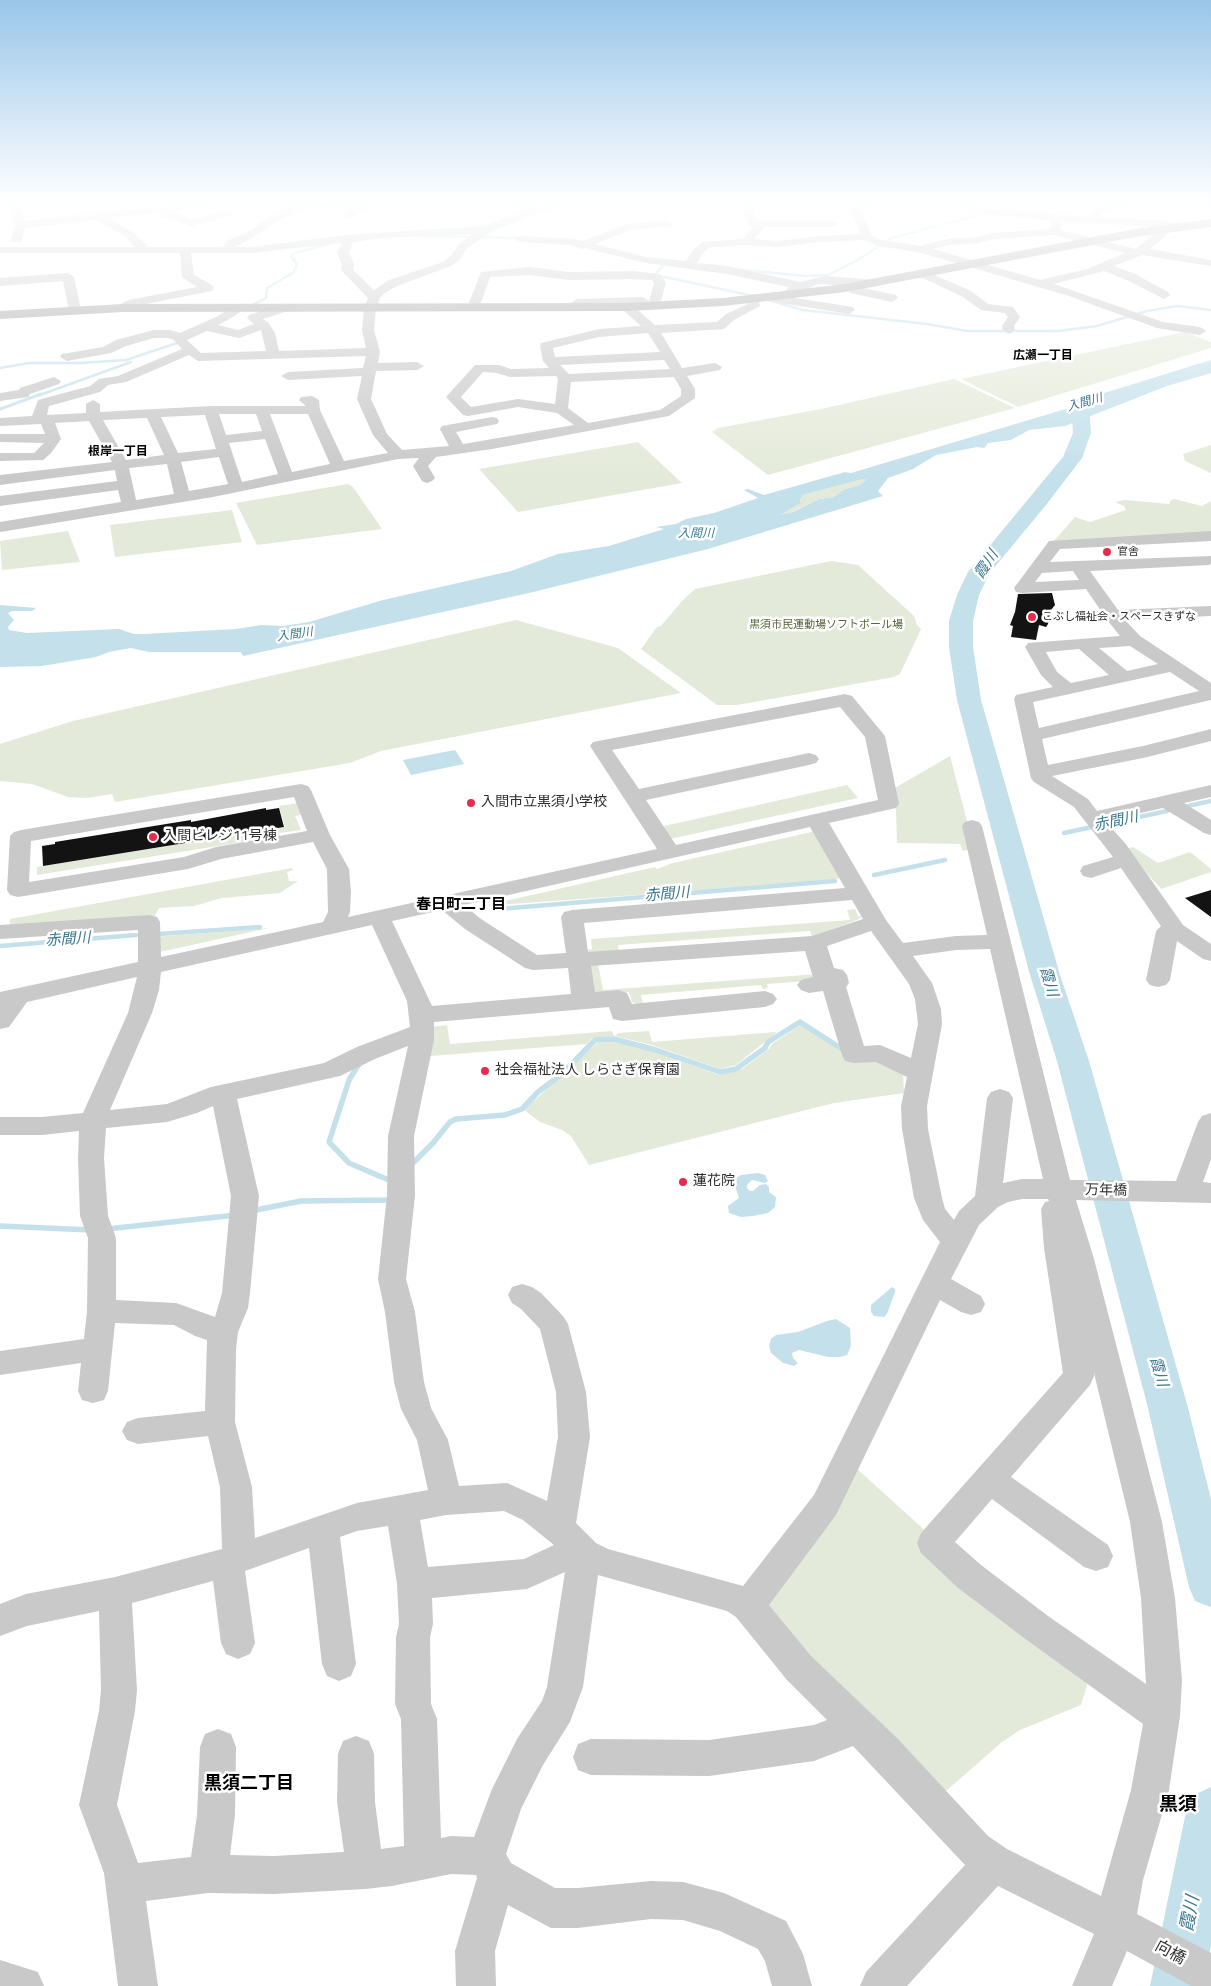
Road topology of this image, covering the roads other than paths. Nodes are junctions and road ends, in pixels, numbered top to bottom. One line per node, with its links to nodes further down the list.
1 (72, 294): 22 (street)
2 (179, 294): 18 (street)
3 (369, 294): 14 (street)
4 (377, 294): 14 (street)
5 (478, 294): 21 (street)
6 (658, 294): 16 (street)
7 (801, 294): 11 (main road)
8 (872, 294): 12 (street)
9 (966, 294): 29 (street)
10 (1069, 294): 30 (street)
11 (791, 295): 13 (main road)
12 (892, 298)
13 (762, 299): 16 (main road); 23 (street); 28 (street)
14 (372, 303): 20 (main road); 21 (main road); 32 (street)
15 (577, 303): 16 (street)
16 (657, 303): 17 (main road)
17 (627, 307): 21 (main road); 28 (street)
18 (128, 308): 19 (main road); 22 (main road); 25 (street)
19 (242, 308): 20 (main road); 27 (street)
20 (284, 308): 26 (street)
21 (473, 308)
22 (75, 310): 24 (main road)
23 (849, 310)
24 (0, 315)
25 (149, 326): 31 (street); 35 (street)
26 (264, 326): 27 (street); 33 (street)
27 (209, 327): 31 (street)
28 (652, 329): 34 (street); 36 (street)
29 (1010, 330)
30 (1200, 331)
31 (183, 343): 33 (street); 37 (street)
32 (373, 352): 33 (street); 40 (street)
33 (272, 355)
34 (668, 356): 36 (street); 41 (street)
35 (67, 357)
36 (550, 361): 42 (street)
37 (155, 365): 45 (street); 45 (street)
38 (417, 366): 40 (street)
39 (715, 367): 41 (street)
40 (370, 369): 43 (street); 68 (street)
41 (679, 373): 42 (street); 50 (street)
42 (562, 375): 44 (street); 53 (street)
43 (288, 376)
44 (472, 377): 47 (street); 53 (street)
45 (117, 380): 49 (street)
46 (54, 381): 51 (street)
47 (514, 386)
48 (625, 386): 50 (street)
49 (95, 389): 58 (street); 59 (street)
50 (688, 389): 61 (street)
51 (0, 397)
52 (261, 409): 54 (street); 55 (street); 62 (street)
53 (558, 409): 61 (street); 66 (street)
54 (210, 410): 56 (street); 65 (street)
55 (313, 410): 56 (street); 72 (street)
56 (180, 411): 57 (street)
57 (152, 413): 58 (street); 70 (street)
58 (93, 416): 59 (street); 71 (street)
59 (42, 420): 60 (street); 64 (street)
60 (0, 422)
61 (586, 428): 66 (street)
62 (270, 434): 65 (street); 73 (street)
63 (0, 438): 64 (street)
64 (54, 439): 69 (street)
65 (223, 446): 70 (street); 77 (street)
66 (459, 450): 67 (street)
67 (431, 453): 68 (street); 74 (street)
68 (398, 455): 72 (street)
69 (0, 457)
70 (173, 458): 71 (street); 78 (street)
71 (121, 465): 75 (street); 76 (street)
72 (338, 467): 73 (street)
73 (287, 477): 77 (street)
74 (427, 478)
75 (0, 480)
76 (124, 485): 79 (street); 80 (street)
77 (236, 487): 78 (street)
78 (183, 497): 80 (street)
79 (0, 502)
80 (129, 506): 81 (street)
81 (0, 527)
82 (1211, 536): 83 (street)
83 (1189, 537): 84 (street); 85 (street)
84 (1078, 566): 85 (street); 86 (street)
85 (1037, 568): 86 (street)
86 (1091, 584): 88 (street)
87 (1211, 611): 88 (street)
88 (1113, 615): 89 (street); 90 (street)
89 (1081, 617)
90 (1134, 640): 91 (street); 92 (street)
91 (1082, 643): 93 (street); 94 (street)
92 (1174, 666): 93 (street); 95 (street)
93 (1123, 677): 94 (street)
94 (1067, 689): 97 (street)
95 (1211, 692): 97 (street)
96 (1211, 735): 99 (street)
97 (1030, 736): 99 (street)
98 (809, 759): 101 (street)
99 (1039, 773): 103 (street)
100 (1211, 791): 102 (street)
101 (632, 797): 104 (street); 108 (street)
102 (1166, 801): 103 (street); 105 (street)
103 (1092, 818): 109 (street)
104 (816, 819): 108 (street); 111 (street)
105 (1209, 825)
106 (972, 826): 118 (street)
107 (319, 835): 107 (street); 115 (street)
108 (670, 853): 112 (street)
109 (1125, 860): 110 (street); 116 (street)
110 (1091, 871)
111 (860, 894): 114 (street); 122 (street)
112 (446, 902): 113 (street); 122 (street)
113 (379, 917): 115 (street); 131 (street)
114 (876, 922): 119 (street); 120 (street)
115 (332, 927): 123 (street)
116 (1175, 930): 121 (street); 125 (street)
117 (0, 932): 123 (street)
118 (1000, 941): 120 (street); 138 (street)
119 (814, 943): 122 (street); 126 (street)
120 (898, 951): 132 (street)
121 (1211, 954)
122 (578, 960): 129 (street)
123 (150, 967): 127 (street); 135 (street)
124 (835, 975): 132 (street)
125 (1158, 980)
126 (809, 984)
127 (9, 998): 130 (street)
128 (765, 999): 129 (street)
129 (584, 1001): 131 (street)
130 (0, 1021)
131 (422, 1023): 133 (street); 153 (street)
132 (919, 1073): 141 (street)
133 (223, 1093): 135 (street); 146 (street)
134 (1000, 1098): 140 (street)
135 (93, 1120): 137 (street); 145 (street)
136 (1211, 1122): 139 (street)
137 (0, 1126)
138 (1059, 1190): 139 (street, 万年橋); 140 (street, 万年橋); 152 (street); 165 (street)
139 (1198, 1192)
140 (988, 1200): 141 (street)
141 (955, 1241): 142 (street)
142 (934, 1283): 144 (street); 161 (street)
143 (522, 1295): 156 (street)
144 (971, 1304)
145 (102, 1311): 146 (street); 147 (street)
146 (223, 1332): 150 (street)
147 (98, 1349): 148 (street); 149 (street)
148 (0, 1363)
149 (93, 1391)
150 (220, 1422): 151 (street); 158 (street)
151 (138, 1431)
152 (990, 1479): 157 (street); 165 (street)
153 (446, 1501): 154 (street); 156 (street)
154 (402, 1509): 155 (street); 159 (street)
155 (323, 1529): 158 (street); 164 (street)
156 (574, 1543): 159 (street); 161 (street); 172 (street)
157 (1096, 1556)
158 (233, 1560): 160 (street); 163 (street)
159 (414, 1584): 170 (street)
160 (115, 1592): 162 (street); 175 (street)
161 (748, 1606): 166 (street, 向橋)
162 (0, 1620)
163 (238, 1642)
164 (339, 1664)
165 (1162, 1716): 176 (street)
166 (858, 1726): 169 (street); 171 (street, 向橋)
167 (218, 1747): 174 (street)
168 (356, 1754): 173 (street)
169 (591, 1757)
170 (424, 1861): 172 (street); 173 (street)
171 (993, 1863): 176 (street, 向橋); 183 (street)
172 (492, 1867): 181 (street); 182 (street)
173 (365, 1870): 174 (street)
174 (208, 1874): 175 (street)
175 (125, 1884): 180 (street)
176 (1123, 1927): 177 (street, 向橋); 184 (street)
177 (1211, 1975)
178 (0, 1980): 179 (street)
179 (24, 1986)
180 (138, 1986)
181 (476, 1986)
182 (792, 1986)
183 (880, 1986)
184 (1092, 1986)

